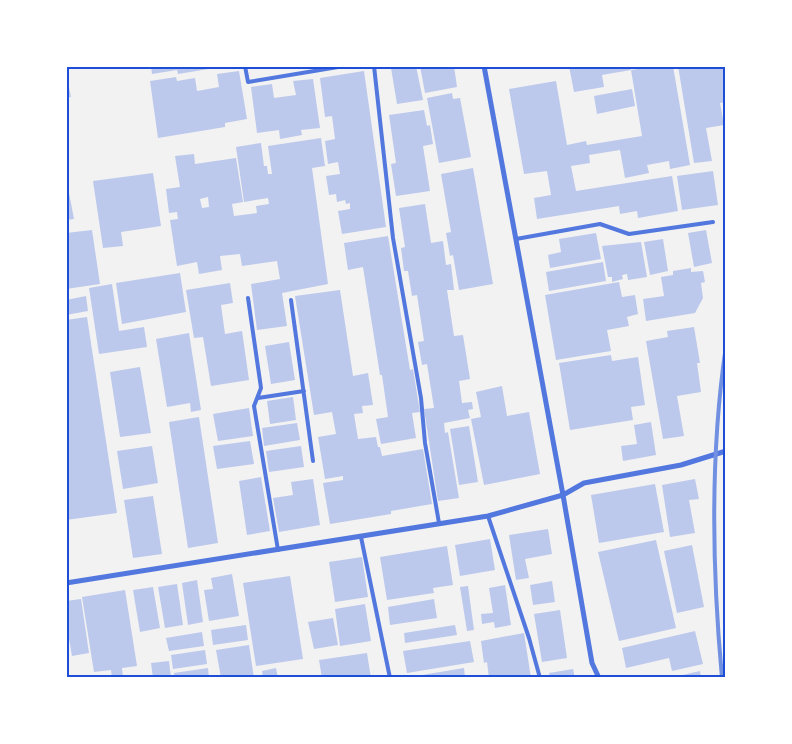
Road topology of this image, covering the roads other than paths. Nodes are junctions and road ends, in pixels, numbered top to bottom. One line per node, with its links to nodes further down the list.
1 (245, 66): 2 (lane)
2 (344, 66)
3 (374, 66): 15 (lane)
4 (484, 66): 6 (street)
5 (713, 222): 6 (lane)
6 (516, 239): 13 (street)
7 (248, 298): 10 (lane)
8 (291, 300): 9 (lane)
9 (304, 391): 10 (lane); 12 (lane)
10 (258, 398): 17 (lane)
11 (726, 451): 13 (street)
12 (314, 461)
13 (563, 496): 14 (street); 21 (street)
14 (488, 516): 15 (street); 20 (lane)
15 (438, 523): 16 (street)
16 (361, 537): 17 (street); 19 (lane)
17 (278, 550): 18 (street)
18 (66, 584)
19 (390, 678)
20 (540, 678)
21 (599, 678)

